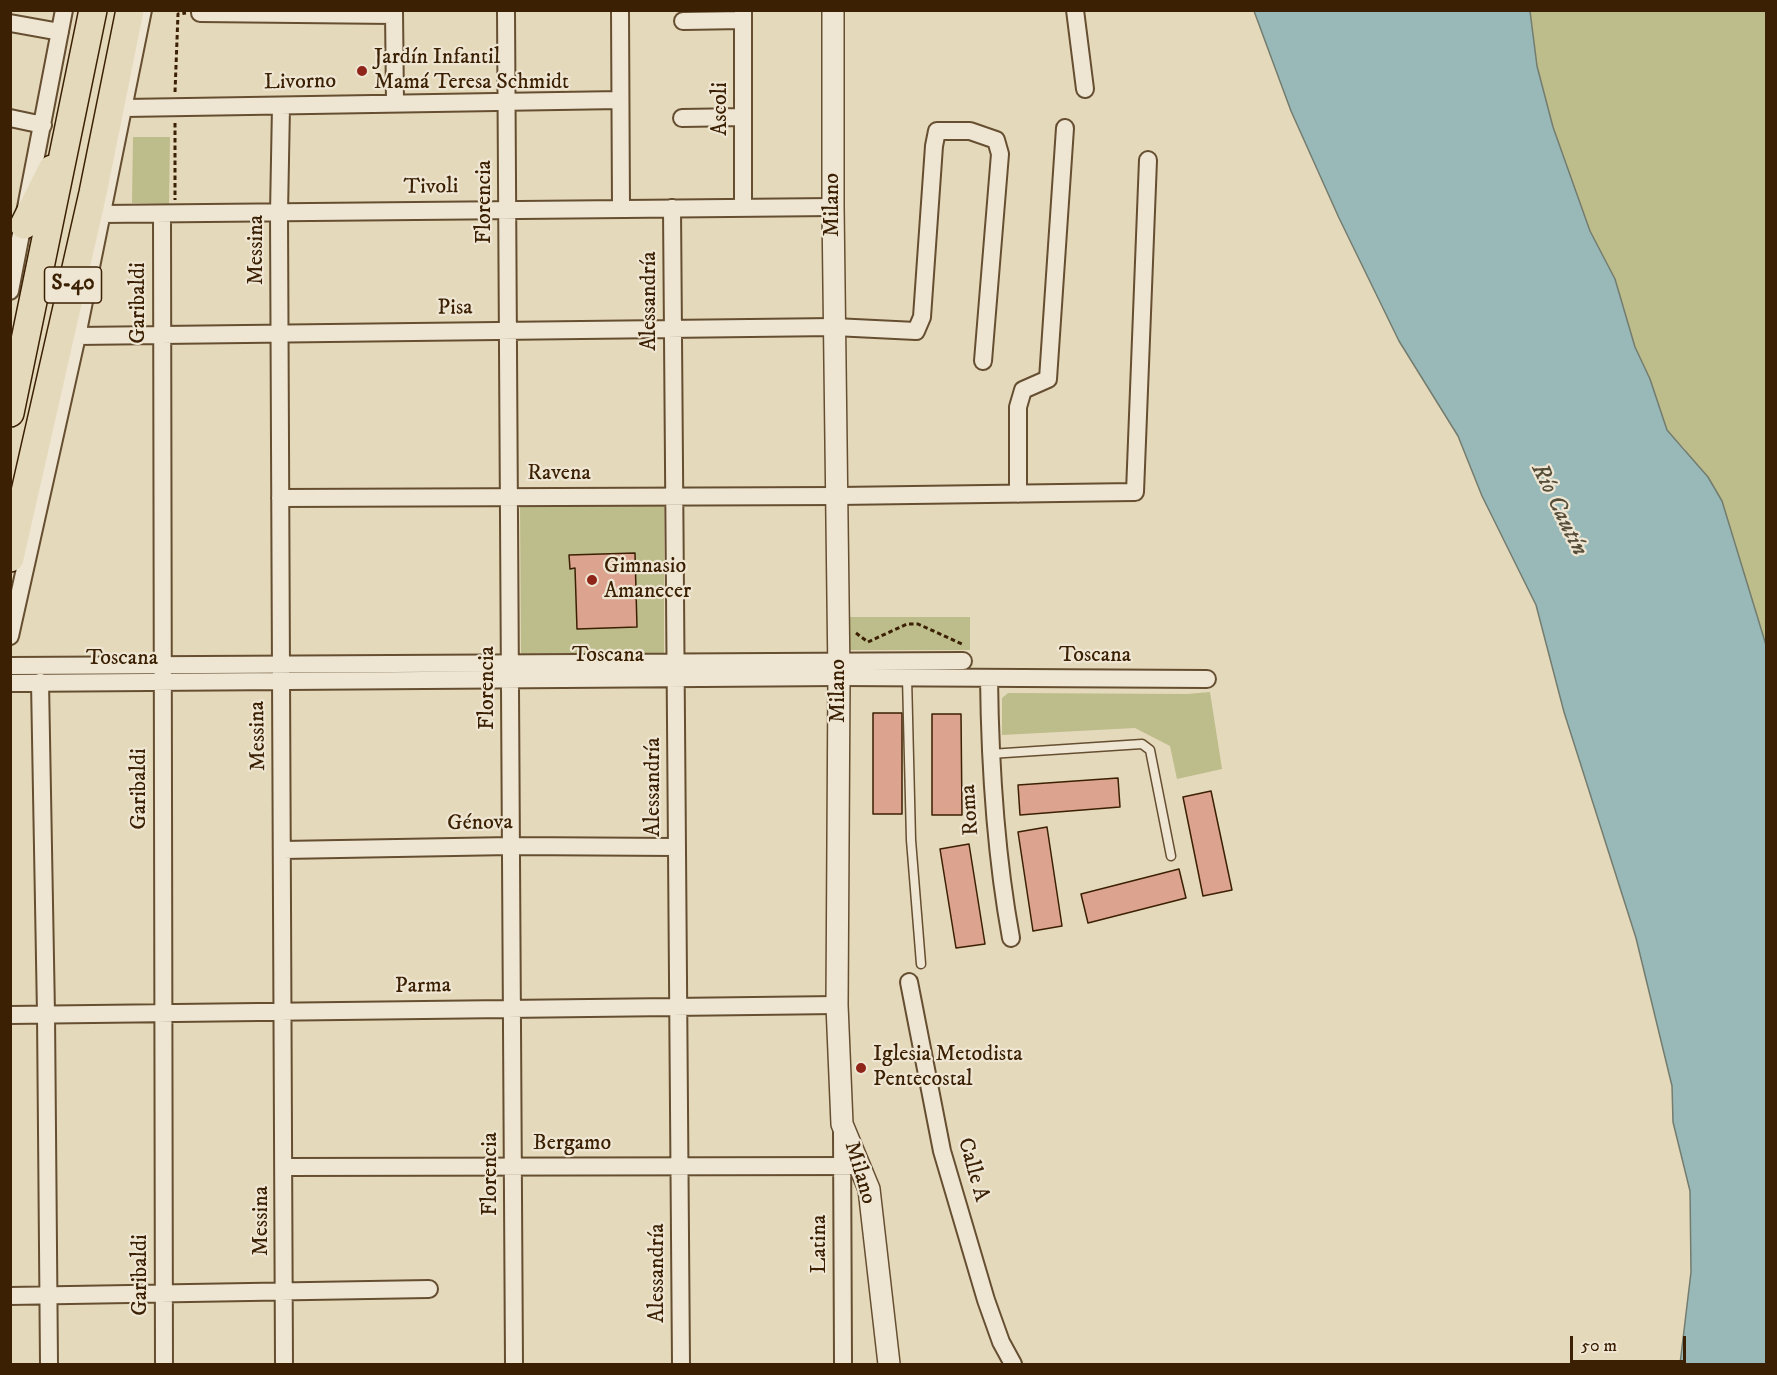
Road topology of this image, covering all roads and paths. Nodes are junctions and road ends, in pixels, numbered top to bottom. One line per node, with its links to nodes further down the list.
1 (64, 10): 14 (street)
2 (93, 10): 26 (main road, S-40)
3 (130, 10): 28 (main road, S-40)
4 (143, 10): 20 (street)
5 (506, 10): 17 (street, Florencia)
6 (620, 10): 16 (street)
7 (833, 10): 29 (street, Milano)
8 (1075, 10): 15 (street)
9 (200, 13): 10 (street)
10 (394, 13): 18 (street)
11 (743, 15): 12 (street); 21 (street, Ascoli)
12 (682, 21)
13 (10, 23): 14 (street)
14 (60, 32): 24 (street)
15 (1085, 89)
16 (620, 100): 17 (street, Livorno); 32 (street)
17 (507, 102): 18 (street, Livorno); 33 (street, Florencia)
18 (395, 103): 19 (street, Livorno)
19 (280, 106): 20 (street, Livorno); 34 (street, Messina)
20 (125, 108): 28 (main road)
21 (743, 117): 23 (street); 31 (street, Ascoli)
22 (10, 118): 24 (street)
23 (682, 118)
24 (43, 125): 36 (street)
25 (1065, 128): 46 (street)
26 (68, 139): 36 (main road); 45 (main road, S-40)
27 (1148, 160): 46 (street, Ravena)
28 (98, 204): 35 (street, Tivoli); 43 (street); 51 (main road, S-40)
29 (833, 207): 31 (street, Tivoli); 38 (street, Milano)
30 (672, 208): 31 (street, Tivoli); 32 (street, Tivoli); 39 (street, Alessandría)
31 (743, 208)
32 (621, 209): 33 (street, Tivoli)
33 (508, 210): 34 (street, Tivoli); 40 (street, Florencia)
34 (279, 213): 35 (street, Tivoli); 41 (street, Messina)
35 (162, 214): 42 (street, Garibaldi)
36 (17, 224): 37 (street)
37 (10, 291)
38 (834, 327): 39 (street, Pisa); 44 (street, Pisa); 49 (street, Milano)
39 (673, 329): 40 (street, Pisa); 48 (street, Alessandría)
40 (508, 331): 41 (street, Pisa); 47 (street, Florencia)
41 (280, 333): 42 (street, Pisa); 50 (street, Messina)
42 (162, 335): 43 (street, Pisa); 60 (street, Garibaldi)
43 (77, 336): 53 (street)
44 (983, 361)
45 (10, 412)
46 (1018, 494): 49 (street, Ravena)
47 (509, 496): 48 (street, Ravena); 50 (street, Ravena); 58 (street, Florencia)
48 (674, 496): 49 (street, Ravena); 56 (street, Alessandría)
49 (838, 496): 52 (street, Milano)
50 (280, 498): 59 (street, Messina)
51 (10, 558)
52 (839, 633): 54 (path); 57 (street, Milano)
53 (10, 636)
54 (963, 655): 57 (street, Toscana)
55 (10, 666): 60 (street, Toscana)
56 (676, 670): 57 (street, Toscana); 58 (street, Toscana); 68 (street, Alessandría)
57 (839, 670): 61 (street, Toscana); 74 (street, Milano)
58 (510, 671): 59 (street, Toscana); 67 (street, Florencia)
59 (281, 673): 60 (street, Toscana); 69 (street, Messina)
60 (163, 674): 64 (street, Toscana); 78 (street, Garibaldi)
61 (907, 677): 62 (street, Toscana); 72 (lane)
62 (989, 678): 63 (street, Toscana); 66 (street, Roma)
63 (1207, 679)
64 (40, 682): 65 (street, Toscana); 79 (street)
65 (10, 683)
66 (990, 754): 70 (lane); 71 (street, Roma)
67 (511, 846): 68 (street, Génova); 69 (street, Génova); 76 (street, Florencia)
68 (677, 847): 75 (street, Alessandría)
69 (283, 850): 77 (street, Messina)
70 (1171, 856)
71 (1011, 938)
72 (921, 964)
73 (909, 982): 97 (street, Calle A)
74 (837, 1005): 75 (street, Parma); 81 (street, Milano)
75 (678, 1007): 76 (street, Parma); 84 (street, Alessandría)
76 (512, 1009): 77 (street, Parma); 83 (street, Florencia)
77 (283, 1011): 78 (street, Parma); 82 (street, Messina)
78 (163, 1013): 79 (street, Parma); 87 (street, Garibaldi)
79 (46, 1014): 80 (street, Parma); 88 (street)
80 (10, 1015)
81 (852, 1166): 84 (street, Bergamo); 95 (street, Latina); 96 (street, Milano)
82 (284, 1167): 83 (street, Bergamo); 86 (street, Messina)
83 (513, 1167): 84 (street, Bergamo); 93 (street, Florencia)
84 (680, 1167): 94 (street, Alessandría)
85 (429, 1288): 86 (street)
86 (284, 1291): 87 (street); 92 (street, Messina)
87 (164, 1294): 88 (street); 91 (street, Garibaldi)
88 (48, 1295): 89 (street); 90 (street)
89 (10, 1296)
90 (49, 1365)
91 (164, 1365)
92 (284, 1365)
93 (514, 1365)
94 (681, 1365)
95 (843, 1365)
96 (889, 1365)
97 (1013, 1365)

